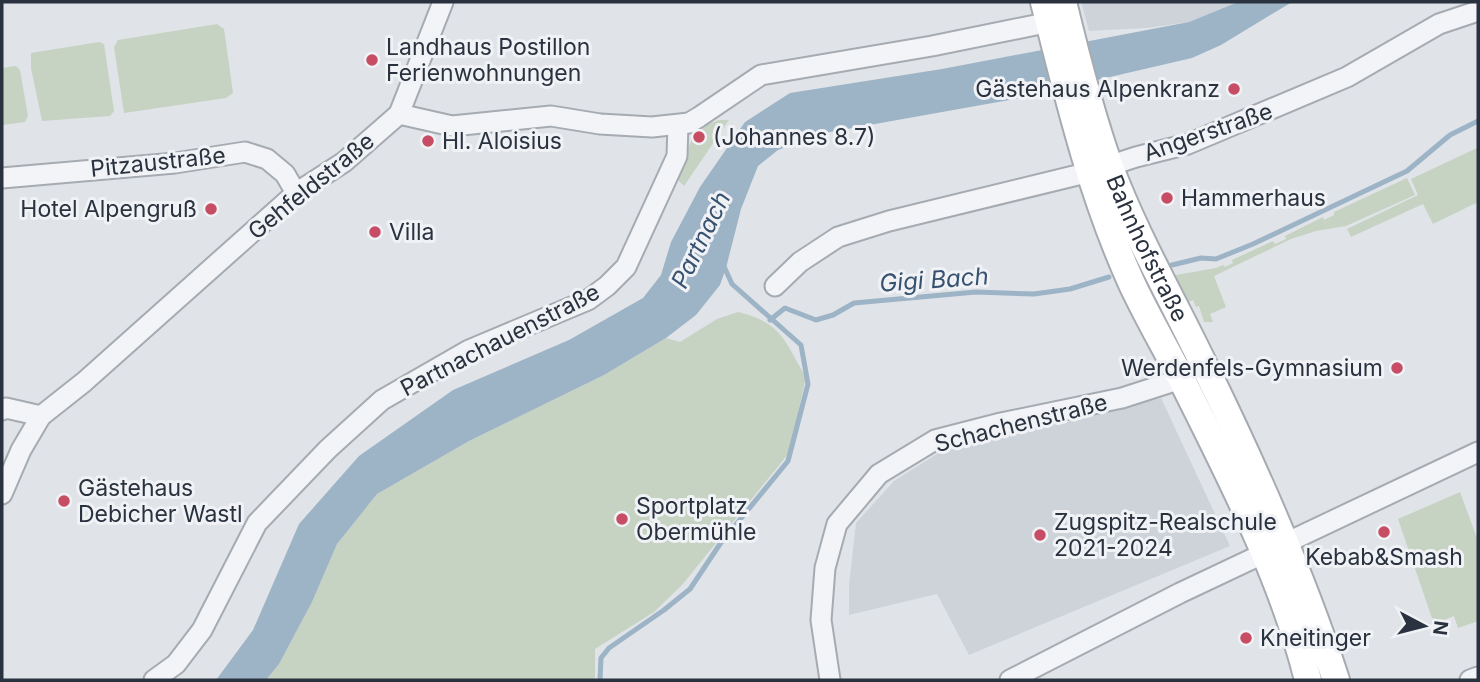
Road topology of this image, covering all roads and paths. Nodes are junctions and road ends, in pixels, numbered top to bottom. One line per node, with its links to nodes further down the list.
1 (443, 2): 4 (street)
2 (1478, 11): 6 (street, Angerstraße)
3 (1058, 22): 5 (street); 6 (main road, Bahnhofstraße)
4 (399, 114): 5 (street); 8 (street, Gehfeldstraße)
5 (678, 125): 17 (street, Partnachauenstraße)
6 (1100, 169): 9 (street, Angerstraße); 10 (main road, Bahnhofstraße); 15 (main road, Bahnhofstraße)
7 (2, 178): 8 (street, Pitzaustraße)
8 (296, 193): 12 (street, Gehfeldstraße)
9 (775, 286)
10 (1181, 379): 15 (main road, Bahnhofstraße); 18 (street, Schachenstraße)
11 (2, 410): 12 (street)
12 (41, 416): 14 (street)
13 (1478, 452): 15 (street)
14 (2, 494)
15 (1276, 548): 19 (street); 20 (main road, Bahnhofstraße); 21 (main road, Bahnhofstraße)
16 (1478, 677): 22 (street)
17 (154, 680)
18 (830, 680)
19 (1010, 680)
20 (1308, 680)
21 (1336, 680)
22 (1470, 680)

